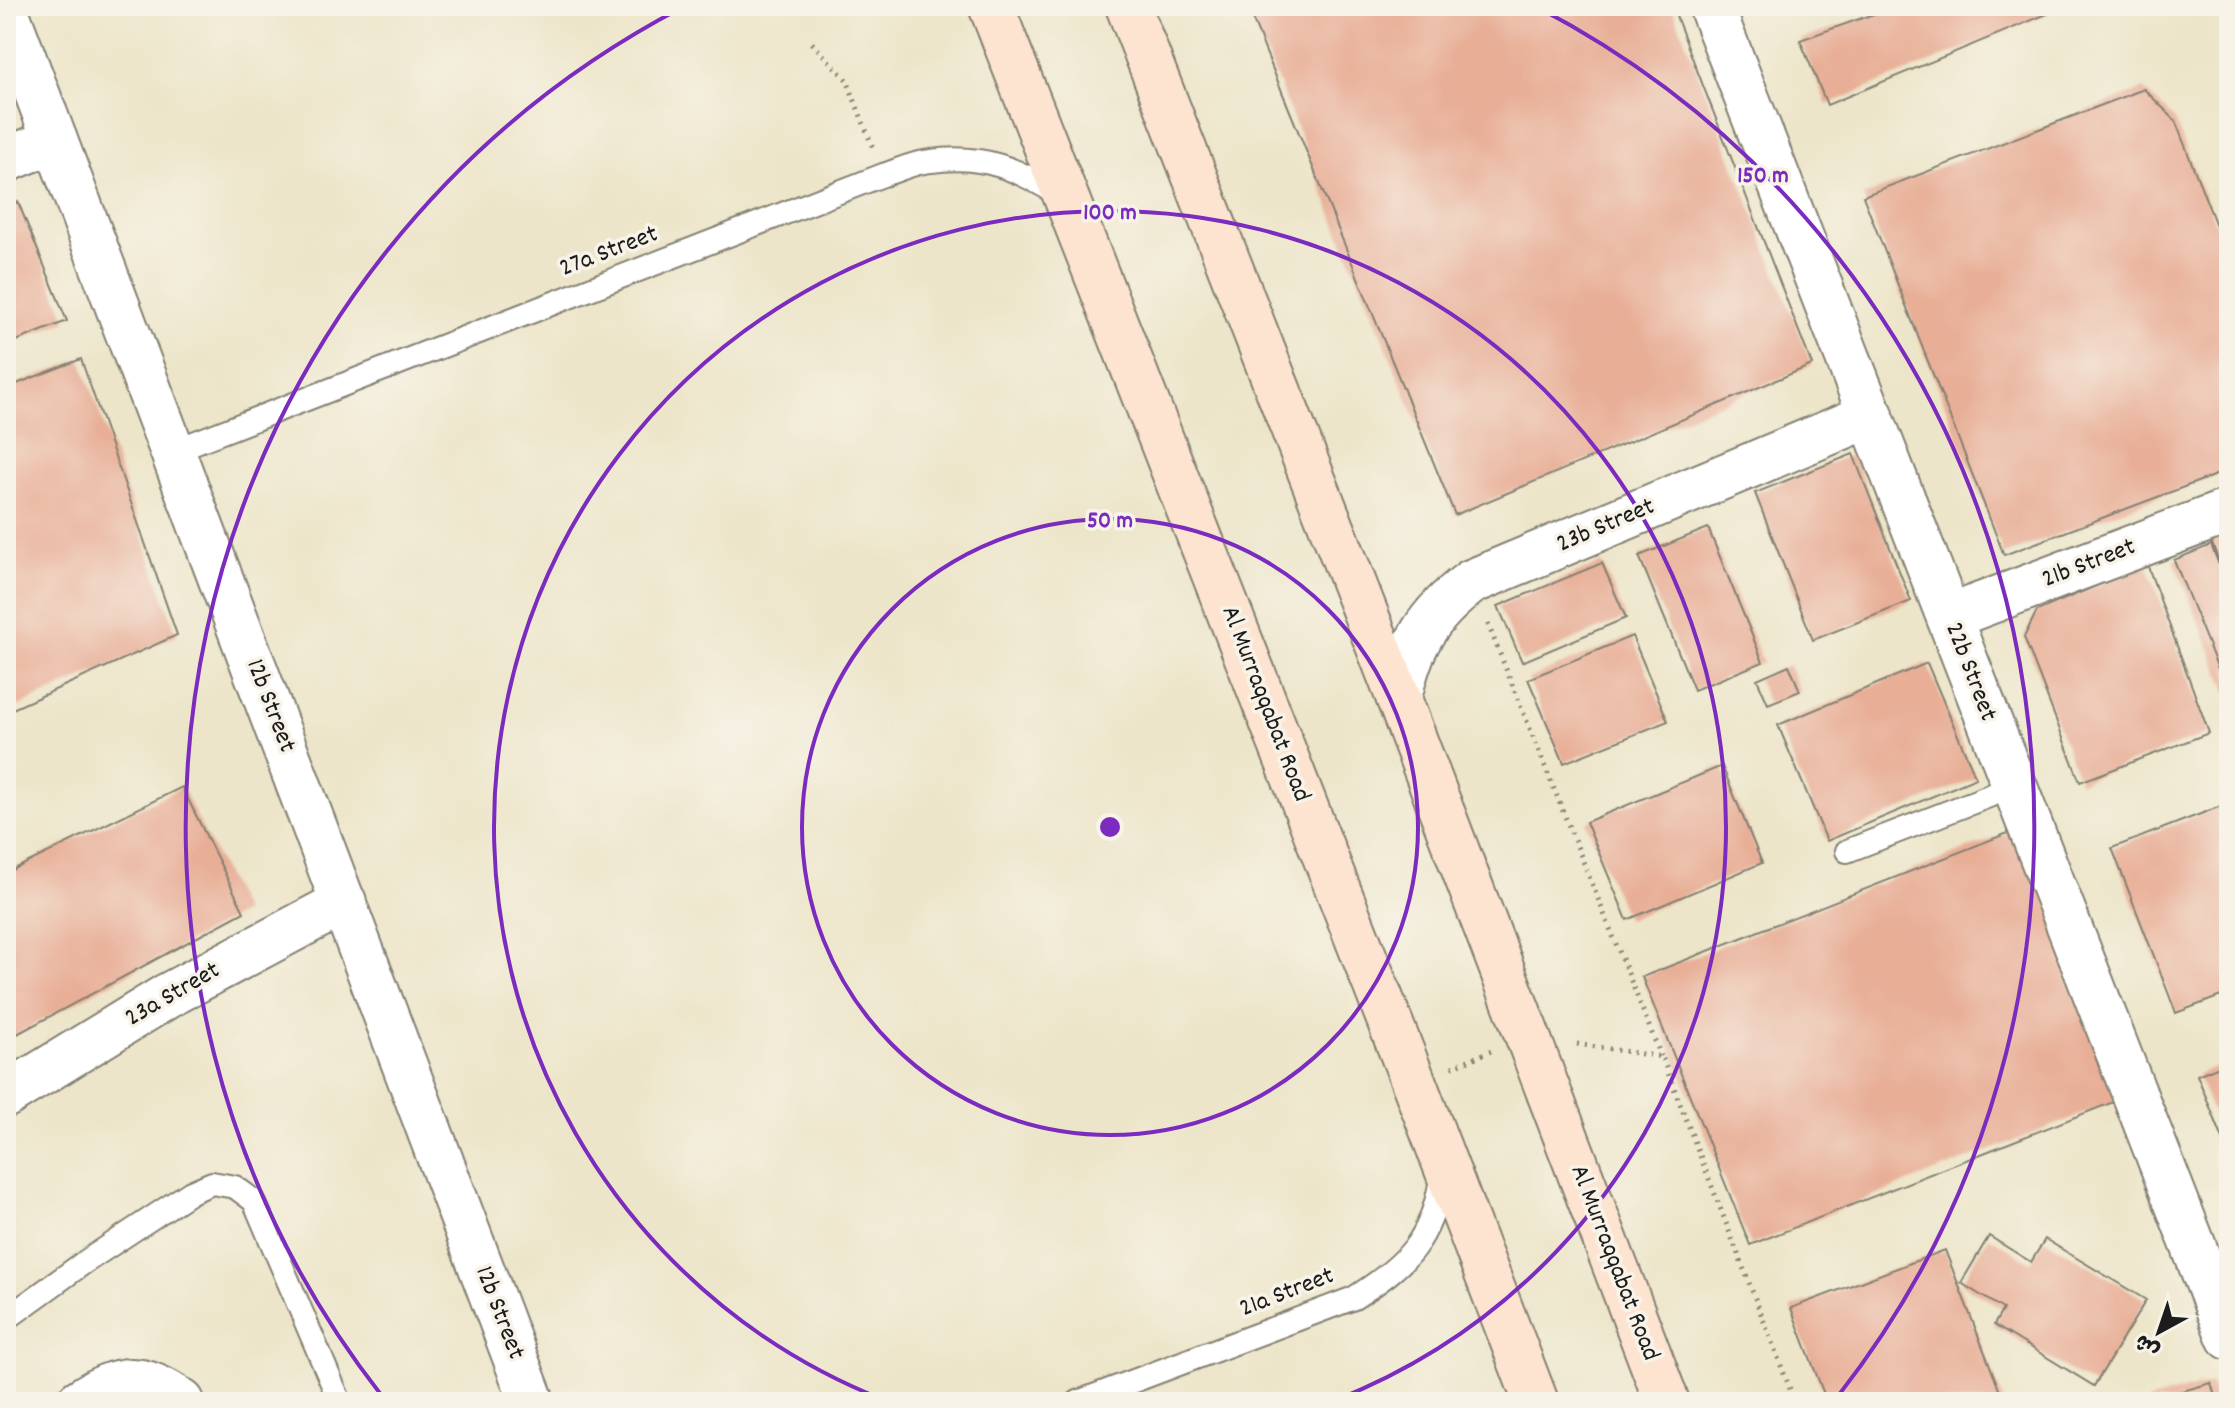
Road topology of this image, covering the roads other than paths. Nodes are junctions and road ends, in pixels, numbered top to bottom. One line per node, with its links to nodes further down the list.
1 (991, 6): 7 (street, Al Murraqqabat Road)
2 (1128, 6): 12 (street, Al Murraqqabat Road)
3 (1726, 10): 8 (street, 22b Street)
4 (6, 11): 5 (street, 12b Street)
5 (55, 140): 6 (street); 9 (street, 12b Street)
6 (6, 160)
7 (1067, 199): 9 (lane, 27a Street); 17 (street, Al Murraqqabat Road)
8 (1871, 415): 11 (street, 22b Street); 12 (street, 23b Street)
9 (173, 451): 15 (street, 12b Street)
10 (2229, 511): 11 (street, 21b Street)
11 (1949, 617): 13 (street, 22b Street)
12 (1399, 699): 27 (street, Al Murraqqabat Road)
13 (2015, 786): 14 (lane); 18 (street, 22b Street)
14 (1847, 851)
15 (344, 902): 16 (street, 23a Street); 24 (street, 12b Street)
16 (6, 1095)
17 (1444, 1161): 25 (lane, 21a Street); 26 (street, Al Murraqqabat Road)
18 (2212, 1242): 20 (street, 22b Street)
19 (6, 1319): 23 (lane)
20 (2229, 1337)
21 (79, 1402): 22 (street)
22 (182, 1402)
23 (340, 1402)
24 (532, 1402)
25 (1078, 1402)
26 (1536, 1402)
27 (1667, 1402)

